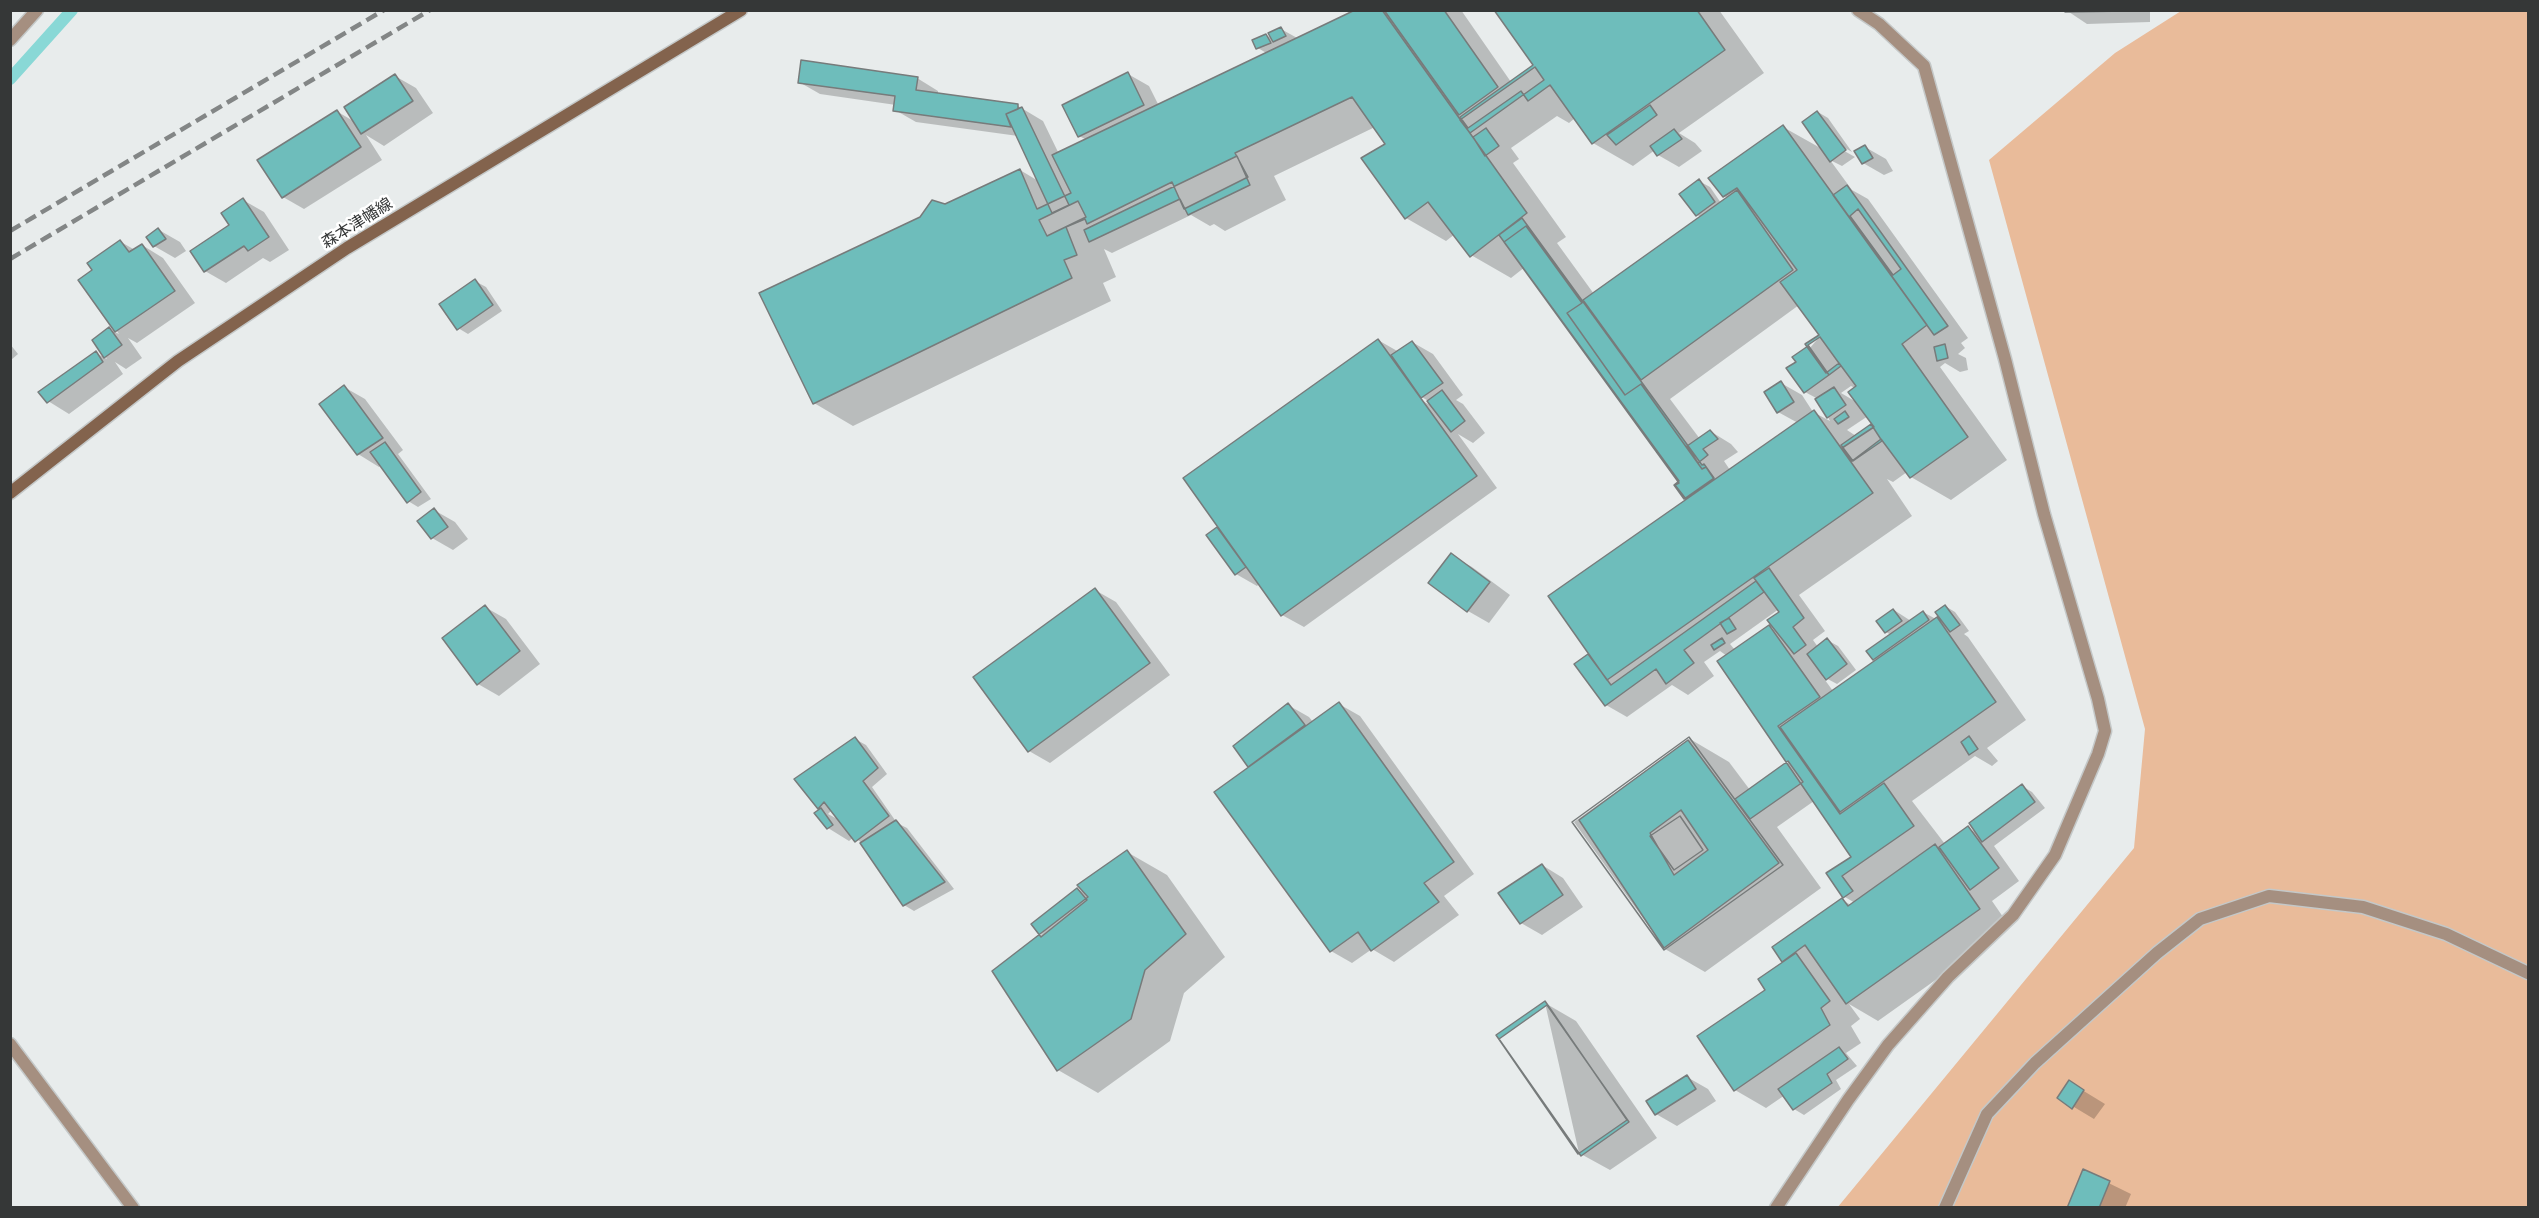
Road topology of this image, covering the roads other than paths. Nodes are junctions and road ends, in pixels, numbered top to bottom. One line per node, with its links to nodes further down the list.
1 (37, 10): 4 (street)
2 (741, 10): 5 (main road, 森本津幡線)
3 (1858, 10): 9 (street)
4 (10, 40)
5 (10, 493)
6 (2529, 973): 10 (street)
7 (10, 1044): 8 (street)
8 (132, 1208)
9 (1776, 1208)
10 (1945, 1208)

